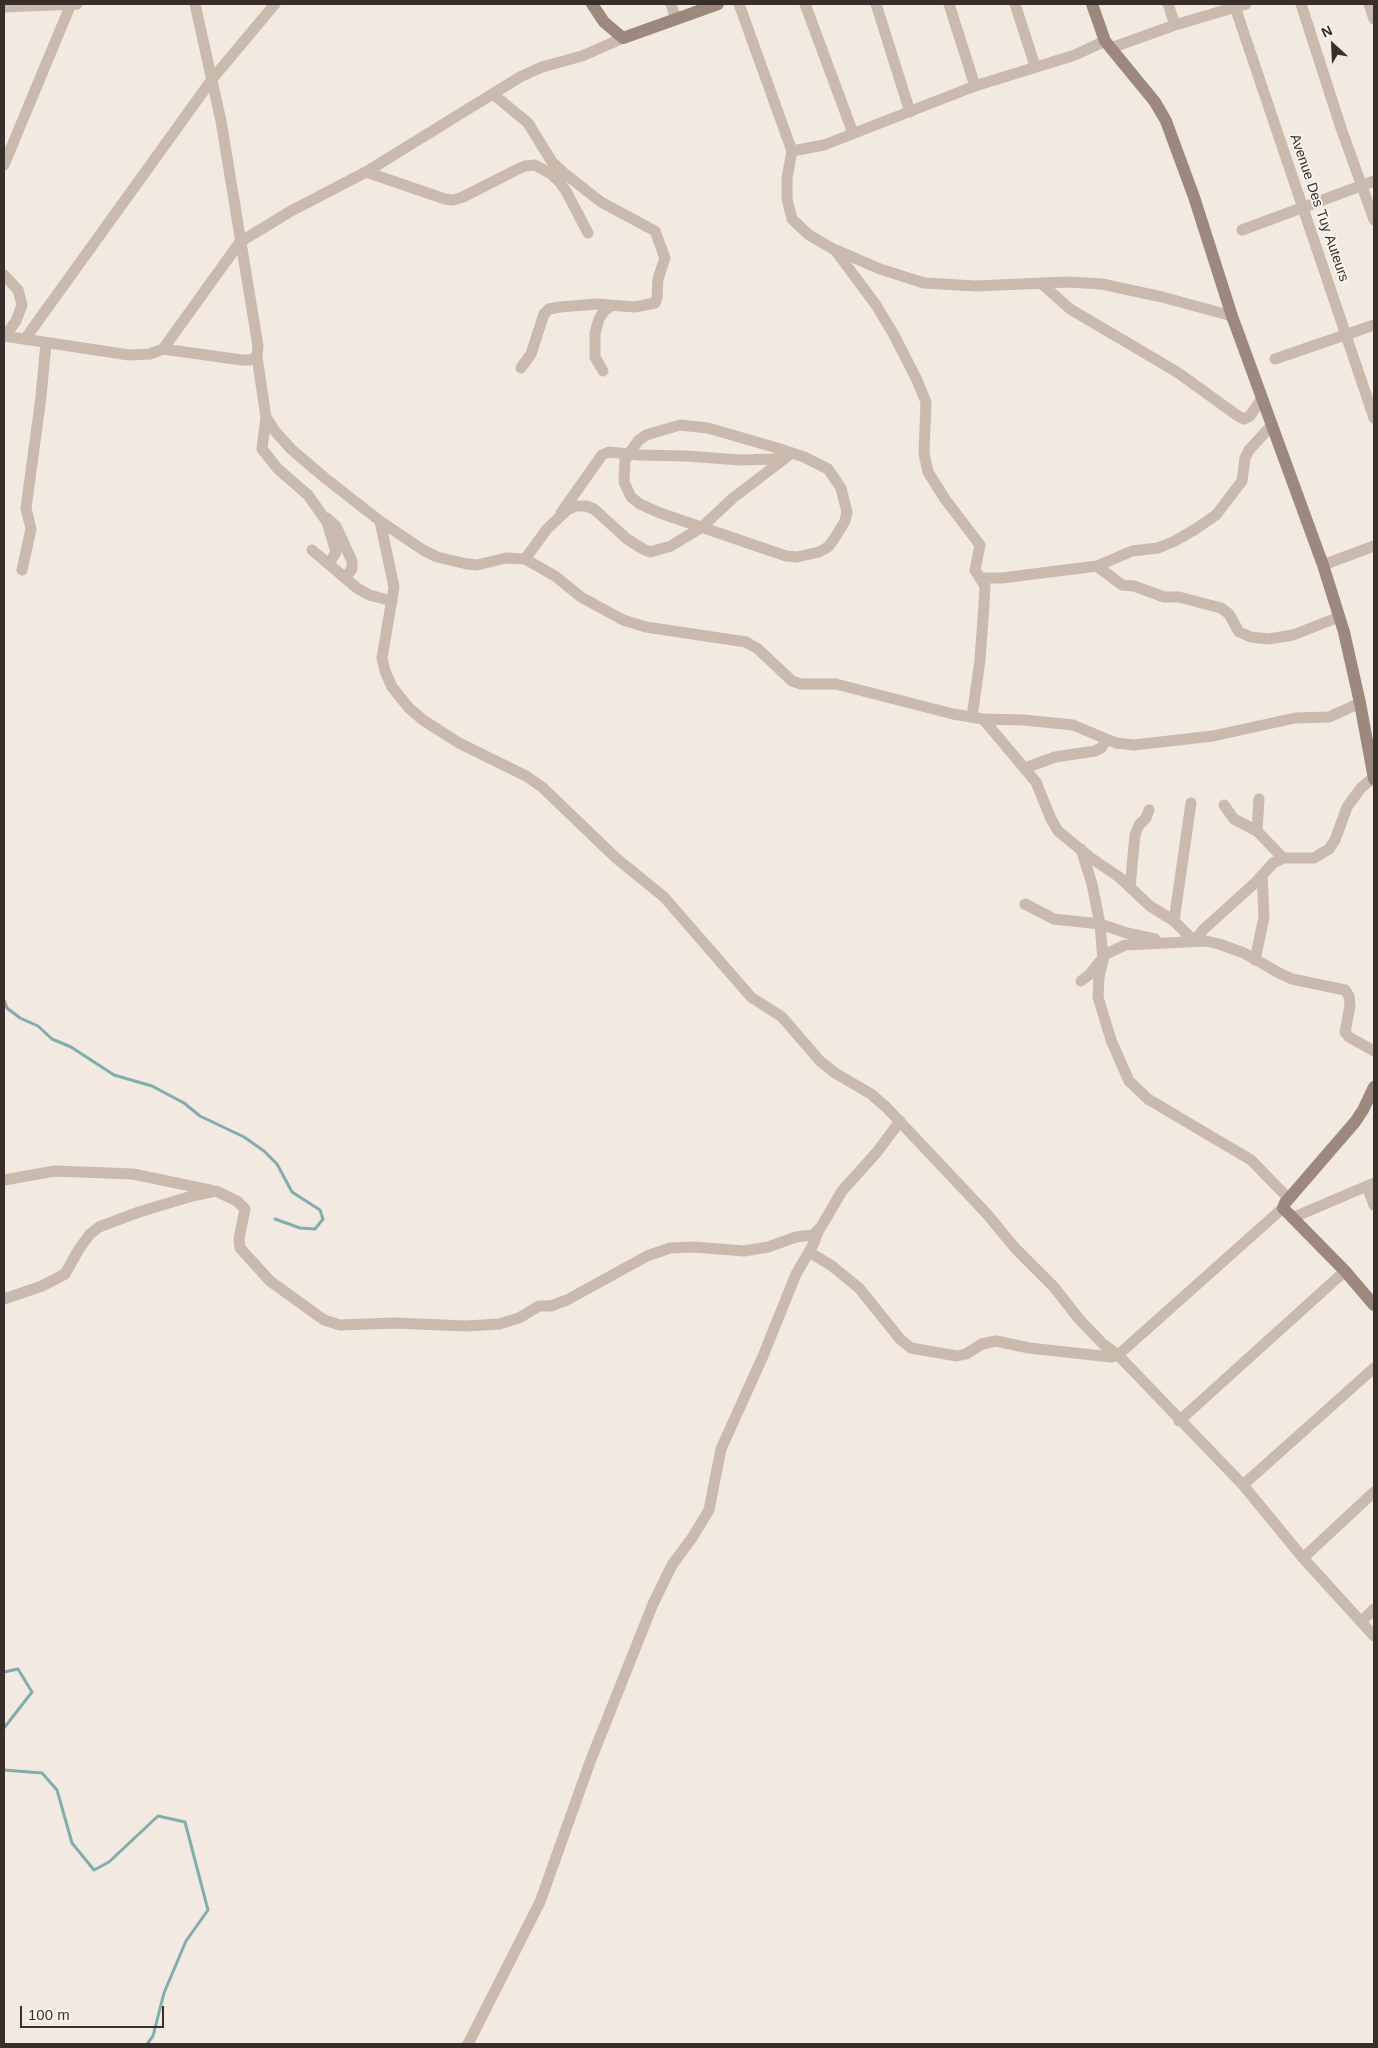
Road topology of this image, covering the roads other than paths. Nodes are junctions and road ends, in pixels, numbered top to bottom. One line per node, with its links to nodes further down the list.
1 (73, 4): 17 (street); 30 (street)
2 (195, 4): 24 (street)
3 (275, 4): 24 (street)
4 (592, 4): 21 (street)
5 (671, 4): 18 (street)
6 (718, 4): 18 (street)
7 (739, 4): 29 (street)
8 (805, 4): 28 (street)
9 (876, 4): 27 (street)
10 (949, 4): 25 (street)
11 (1015, 4): 23 (street)
12 (1092, 4): 22 (street)
13 (1168, 4): 20 (street)
14 (1301, 4): 33 (street)
15 (1369, 4): 19 (street)
16 (1239, 5): 20 (street); 34 (street, Avenue Des Tuy Auteurs)
17 (4, 7)
18 (676, 19): 21 (street)
19 (1374, 19)
20 (1175, 25): 22 (street)
21 (623, 38): 26 (street)
22 (1108, 45): 23 (street); 43 (street)
23 (1035, 66): 25 (street)
24 (213, 78): 38 (street); 47 (street)
25 (975, 86): 27 (street)
26 (494, 95): 31 (street); 42 (street)
27 (910, 112): 28 (street)
28 (853, 133): 29 (street)
29 (792, 151): 39 (street)
30 (4, 166)
31 (366, 172): 37 (street); 38 (street)
32 (1374, 181): 33 (street)
33 (1362, 185): 34 (street); 35 (street)
34 (1302, 206): 36 (street); 45 (street, Avenue Des Tuy Auteurs)
35 (1374, 220)
36 (1242, 230)
37 (588, 233)
38 (240, 242): 49 (street); 50 (street)
39 (835, 250): 41 (street); 72 (street)
40 (4, 275): 46 (street)
41 (1041, 283): 43 (street); 54 (street)
42 (611, 306): 52 (street); 53 (street)
43 (1232, 316): 54 (street)
44 (1374, 325): 45 (street)
45 (1346, 334): 51 (street); 56 (street, Avenue Des Tuy Auteurs)
46 (4, 336): 47 (street)
47 (25, 339): 48 (street)
48 (46, 343): 49 (street); 70 (street)
49 (163, 349): 50 (street)
50 (257, 357): 55 (street)
51 (1274, 359)
52 (521, 368)
53 (602, 371)
54 (1262, 398): 57 (street)
55 (266, 417): 60 (street); 62 (street)
56 (1374, 418)
57 (1272, 425): 68 (street); 69 (street)
58 (792, 453): 59 (street); 59 (street); 63 (street); 63 (street)
59 (628, 455): 61 (street); 63 (street)
60 (323, 516): 67 (street); 71 (street)
61 (557, 519): 63 (street); 66 (street)
62 (380, 521): 66 (street); 73 (street)
63 (702, 527)
64 (1374, 546): 68 (street)
65 (312, 550): 67 (street)
66 (526, 559): 76 (street)
67 (329, 564): 71 (street)
68 (1323, 565): 74 (street)
69 (1097, 566): 72 (street); 74 (street)
70 (22, 570)
71 (346, 578): 73 (street)
72 (981, 578): 76 (street)
73 (392, 600): 100 (street)
74 (1339, 617): 75 (street)
75 (1360, 703): 77 (street); 78 (street)
76 (978, 718): 77 (street); 79 (street)
77 (1107, 740): 79 (street)
78 (1371, 740): 80 (street)
79 (1025, 768): 86 (street)
80 (1374, 778): 87 (street)
81 (1259, 799): 85 (street)
82 (1191, 803): 91 (street)
83 (1224, 805): 85 (street)
84 (1149, 810): 89 (street)
85 (1257, 831): 87 (street)
86 (1081, 849): 89 (street); 92 (street)
87 (1283, 858): 88 (street)
88 (1262, 875): 93 (street); 96 (street)
89 (1130, 886): 91 (street)
90 (1025, 904): 92 (street)
91 (1174, 921): 93 (street)
92 (1100, 924): 94 (street); 95 (street)
93 (1194, 941): 94 (street); 96 (street)
94 (1172, 942): 95 (street)
95 (1102, 960): 97 (street); 105 (street)
96 (1255, 960): 98 (street)
97 (1081, 981)
98 (1374, 1051)
99 (1374, 1087): 105 (street)
100 (900, 1121): 106 (street); 111 (street)
101 (4, 1180): 103 (street)
102 (1370, 1185): 104 (street); 105 (street)
103 (216, 1191): 106 (street); 109 (street)
104 (1374, 1205)
105 (1288, 1208): 108 (street); 111 (street)
106 (818, 1232): 107 (street)
107 (809, 1252): 111 (street); 120 (street)
108 (1345, 1272): 110 (street); 113 (street)
109 (4, 1299)
110 (1374, 1305)
111 (1118, 1355): 113 (street)
112 (1374, 1368): 114 (street)
113 (1179, 1421): 114 (street)
114 (1243, 1485): 116 (street)
115 (1374, 1492): 116 (street)
116 (1303, 1558): 118 (street)
117 (1374, 1609): 118 (street)
118 (1362, 1621): 119 (street)
119 (1374, 1636)
120 (468, 2044)

